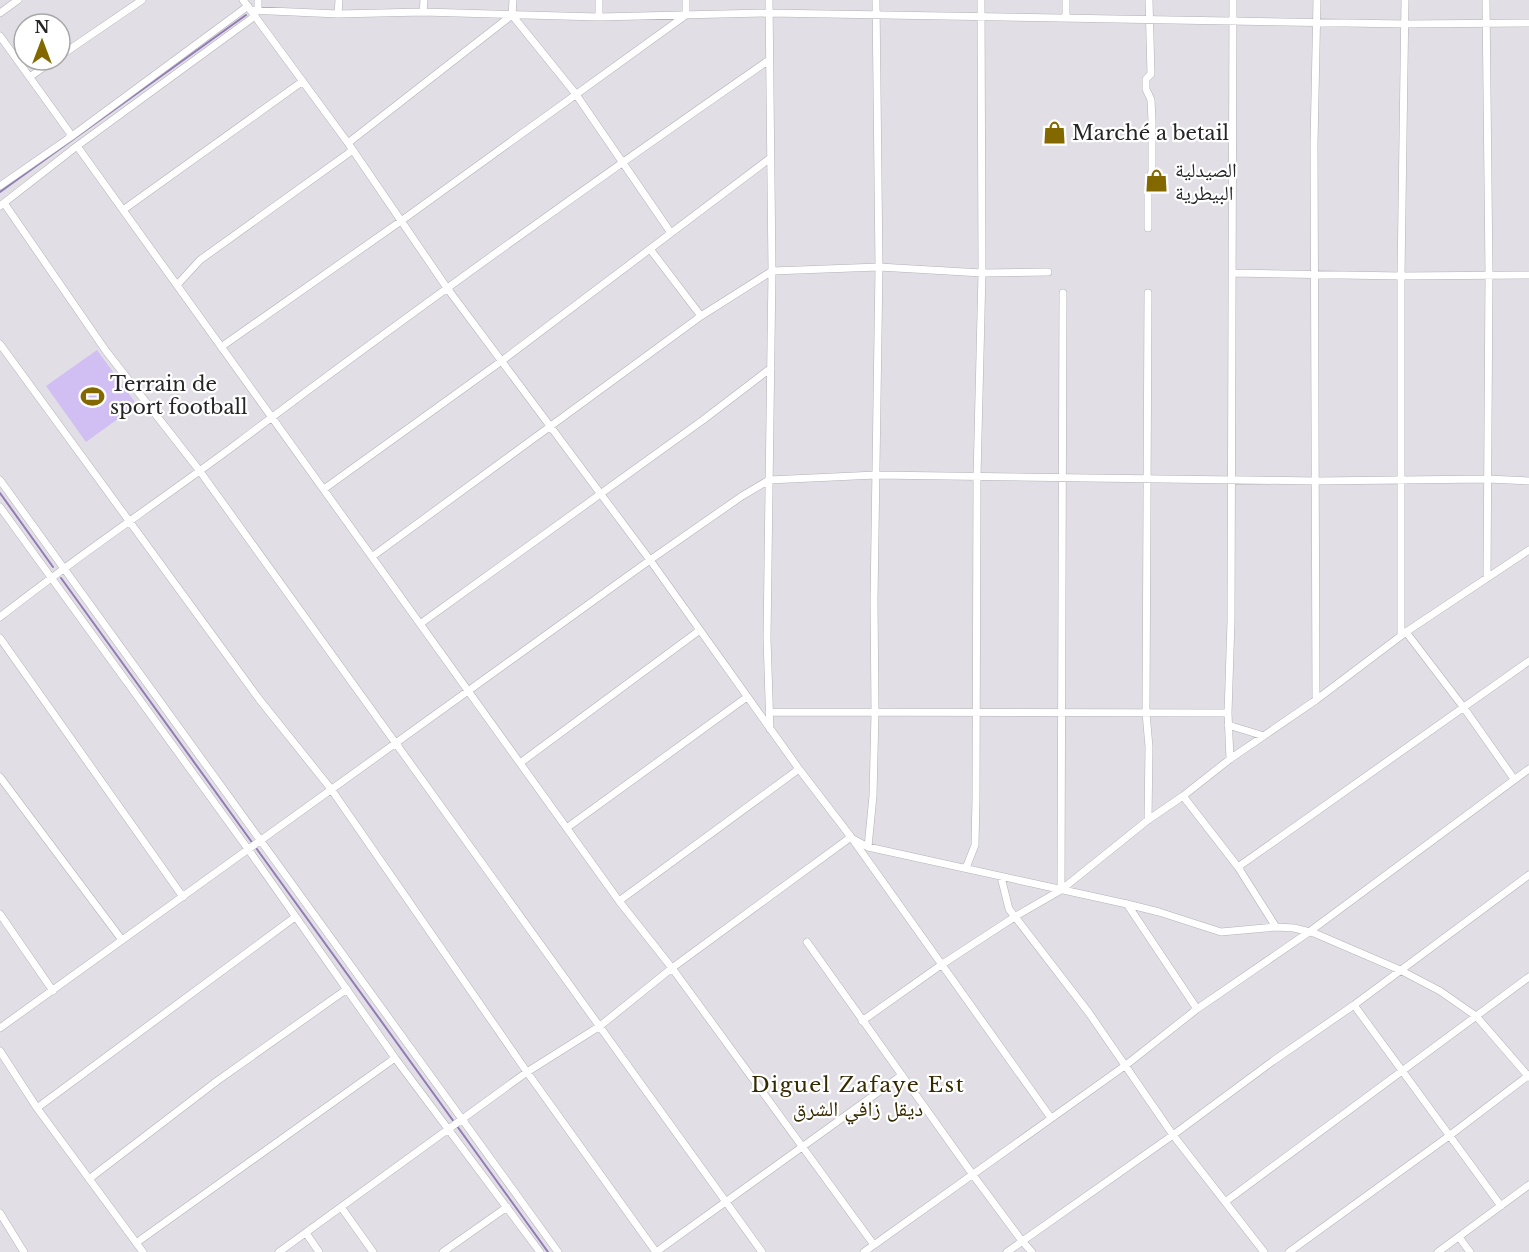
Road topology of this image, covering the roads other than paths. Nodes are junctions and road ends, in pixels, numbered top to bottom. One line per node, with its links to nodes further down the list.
1 (18, 0): 20 (street)
2 (142, 0): 36 (street)
3 (258, 0): 18 (street)
4 (339, 0): 22 (street)
5 (423, 0): 19 (street)
6 (513, 0): 23 (street)
7 (599, 0): 27 (street)
8 (686, 0): 24 (street)
9 (769, 0): 21 (street)
10 (876, 0): 25 (street)
11 (981, 0): 26 (street)
12 (1066, 0): 28 (street)
13 (1149, 0): 29 (street)
14 (1233, 0): 30 (street)
15 (1317, 0): 31 (street)
16 (1405, 0): 34 (street)
17 (1486, 0): 32 (street)
18 (251, 9): 22 (street); 40 (street); 42 (street); 43 (street)
19 (423, 12): 22 (street); 23 (street)
20 (0, 13)
21 (769, 13): 24 (street); 25 (street); 37 (street)
22 (338, 14)
23 (512, 15): 27 (street); 41 (street); 44 (street)
24 (686, 15): 27 (street); 41 (street)
25 (876, 15): 26 (street); 54 (street)
26 (981, 16): 28 (street); 57 (street)
27 (599, 17)
28 (1066, 17): 29 (street)
29 (1149, 18): 30 (street); 51 (street)
30 (1233, 20): 31 (street); 58 (street)
31 (1318, 21): 34 (street); 60 (street)
32 (1486, 22): 33 (street); 34 (street); 59 (street)
33 (1529, 23)
34 (1405, 24): 62 (street)
35 (0, 36): 39 (street)
36 (72, 48)
37 (769, 60): 45 (street); 46 (street)
38 (37, 72): 39 (street)
39 (31, 76): 42 (street)
40 (303, 81): 44 (street); 49 (street)
41 (575, 93): 46 (street); 50 (street)
42 (72, 136): 47 (street)
43 (77, 146): 48 (street); 49 (street)
44 (350, 147): 50 (street); 63 (street)
45 (769, 159): 52 (street); 55 (street)
46 (622, 162): 52 (street); 64 (street)
47 (0, 186)
48 (2, 204): 74 (street)
49 (123, 210): 63 (street)
50 (401, 221): 64 (street); 69 (street)
51 (1148, 228)
52 (671, 233): 53 (street)
53 (650, 249): 67 (street); 70 (street)
54 (879, 267): 55 (street); 57 (street); 75 (street)
55 (772, 271): 67 (street); 71 (street)
56 (1048, 272): 57 (street)
57 (982, 273): 76 (street)
58 (1232, 273): 60 (street); 83 (street)
59 (1489, 274): 61 (street); 62 (street); 80 (street)
60 (1314, 275): 62 (street); 84 (street)
61 (1529, 275)
62 (1401, 276): 79 (street)
63 (178, 284): 69 (street)
64 (447, 288): 70 (street); 72 (street)
65 (1148, 292): 78 (street)
66 (1063, 293): 77 (street)
67 (701, 316): 73 (street)
68 (0, 344): 89 (street)
69 (221, 347): 72 (street)
70 (502, 360): 73 (street); 86 (street)
71 (771, 368): 82 (street); 87 (street)
72 (272, 416): 74 (street); 86 (street)
73 (549, 425): 87 (street); 91 (street)
74 (199, 470): 89 (street); 114 (street)
75 (876, 475): 76 (street); 82 (street); 108 (street)
76 (977, 477): 77 (street); 106 (street)
77 (1063, 477): 78 (street); 107 (street)
78 (1148, 478): 83 (street); 109 (street)
79 (1402, 479): 80 (street); 84 (street); 98 (street)
80 (1487, 479): 85 (street); 94 (street)
81 (0, 480): 93 (street)
82 (770, 480): 92 (street); 105 (street)
83 (1231, 480): 84 (street); 110 (street)
84 (1316, 481): 103 (street)
85 (1529, 481)
86 (324, 489): 91 (street)
87 (600, 494): 92 (street); 96 (street)
88 (0, 507): 93 (street)
89 (130, 521): 93 (street); 121 (street)
90 (1529, 550): 94 (street)
91 (373, 556): 96 (street)
92 (650, 560): 97 (street); 101 (street)
93 (57, 573): 95 (street); 126 (street); 126 (street)
94 (1487, 578): 98 (street)
95 (0, 617)
96 (420, 624): 101 (street)
97 (700, 630): 102 (street); 116 (street)
98 (1404, 634): 103 (street); 104 (street)
99 (0, 638): 133 (street)
100 (1529, 661): 104 (street)
101 (469, 690): 114 (street); 116 (street)
102 (747, 698): 112 (street); 124 (street)
103 (1316, 700): 113 (street)
104 (1464, 708): 120 (street); 128 (street)
105 (770, 712): 108 (street); 112 (street)
106 (977, 712): 107 (street); 108 (street); 129 (street)
107 (1061, 712): 109 (street); 132 (street)
108 (875, 713): 127 (street)
109 (1146, 713): 110 (street); 123 (street)
110 (1228, 713): 111 (street)
111 (1228, 724): 113 (street); 115 (street)
112 (770, 729): 117 (street)
113 (1264, 736): 115 (street)
114 (395, 743): 121 (street); 153 (street)
115 (1230, 759): 122 (street)
116 (520, 763): 124 (street)
117 (799, 769): 125 (street); 134 (street)
118 (1529, 769): 120 (street)
119 (0, 777): 141 (street)
120 (1514, 779): 140 (street)
121 (331, 789): 126 (street); 158 (street)
122 (1183, 796): 123 (street); 128 (street)
123 (1148, 820): 132 (street)
124 (568, 827): 134 (street)
125 (851, 837): 127 (street); 143 (street); 144 (street)
126 (254, 845): 133 (street); 138 (street); 164 (street)
127 (868, 847): 129 (street)
128 (1238, 867): 139 (street)
129 (966, 868): 131 (street)
130 (1529, 875): 145 (street)
131 (1001, 877): 132 (street); 137 (street)
132 (1061, 890): 135 (street); 137 (street)
133 (183, 897): 141 (street)
134 (619, 901): 144 (street)
135 (1128, 904): 139 (street); 150 (street)
136 (0, 914): 148 (street)
137 (1016, 916): 143 (street); 157 (street)
138 (296, 917): 147 (street); 162 (street)
139 (1276, 927): 140 (street)
140 (1309, 932): 145 (street); 150 (street)
141 (123, 940): 148 (street)
142 (807, 942): 152 (street)
143 (941, 966): 152 (street); 163 (street)
144 (672, 968): 153 (street); 168 (street)
145 (1400, 970): 149 (street); 151 (street)
146 (1529, 977): 151 (street)
147 (347, 989): 156 (street); 170 (street)
148 (53, 990): 154 (street)
149 (1354, 1005): 159 (street); 166 (street)
150 (1197, 1009): 157 (street)
151 (1476, 1016): 159 (street); 161 (street)
152 (862, 1021): 160 (street)
153 (600, 1026): 158 (street); 172 (street)
154 (0, 1028)
155 (0, 1051): 162 (street)
156 (395, 1058): 165 (street); 181 (street)
157 (1126, 1065): 163 (street); 166 (street)
158 (527, 1072): 164 (street); 191 (street)
159 (1401, 1072): 167 (street); 173 (street)
160 (902, 1075): 168 (street); 169 (street)
161 (1529, 1076): 167 (street)
162 (37, 1108): 170 (street)
163 (1051, 1118): 169 (street)
164 (461, 1121): 165 (street); 190 (street)
165 (450, 1129): 175 (street); 176 (street)
166 (1173, 1135): 173 (street); 180 (street)
167 (1449, 1136): 174 (street); 197 (street)
168 (803, 1145): 172 (street); 182 (street)
169 (973, 1175): 180 (street); 182 (street)
170 (89, 1179): 181 (street)
171 (1529, 1185): 174 (street)
172 (726, 1201): 191 (street); 192 (street)
173 (1225, 1202): 196 (street)
174 (1501, 1206): 179 (street)
175 (341, 1207): 178 (street); 187 (street)
176 (507, 1207): 188 (street); 189 (street)
177 (0, 1213): 183 (street)
178 (306, 1233): 185 (street); 186 (street)
179 (1459, 1237): 198 (street); 199 (street)
180 (1022, 1241): 194 (street); 195 (street)
181 (136, 1243): 184 (street)
182 (874, 1245): 193 (street)
183 (24, 1252)
184 (143, 1252)
185 (279, 1252)
186 (319, 1252)
187 (373, 1252)
188 (443, 1252)
189 (540, 1252)
190 (558, 1252)
191 (656, 1252)
192 (762, 1252)
193 (864, 1252)
194 (1007, 1252)
195 (1032, 1252)
196 (1264, 1252)
197 (1290, 1252)
198 (1438, 1252)
199 (1470, 1252)

